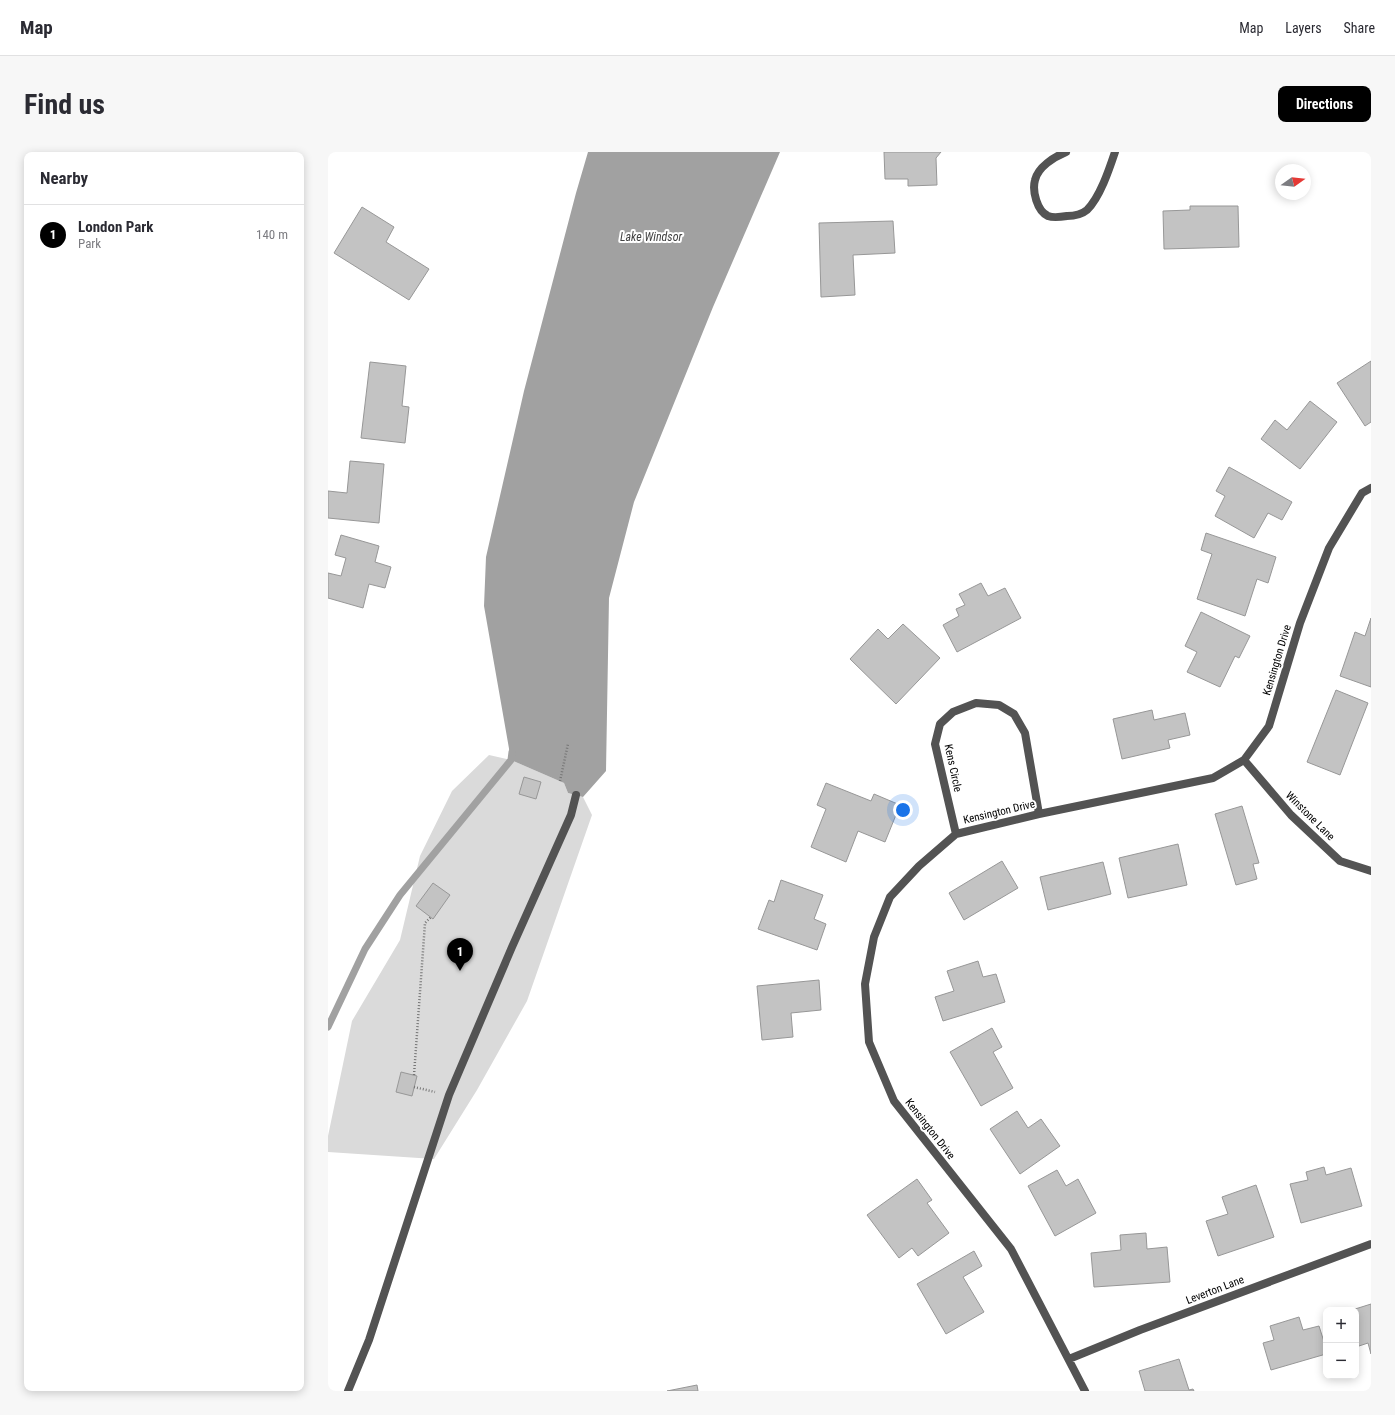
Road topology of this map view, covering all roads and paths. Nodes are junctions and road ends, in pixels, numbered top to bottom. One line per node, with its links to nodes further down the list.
1 (1066, 152): 2 (street)
2 (1115, 152)
3 (1371, 488): 5 (street, Kensington Drive)
4 (568, 744): 6 (path)
5 (1244, 760): 8 (street, Kensington Drive); 10 (street, Winstone Lane)
6 (560, 781)
7 (576, 795): 14 (street)
8 (1039, 814): 9 (street, Kensington Drive); 9 (street, Kens Circle)
9 (956, 834): 16 (street, Kensington Drive)
10 (1371, 871)
11 (431, 917): 12 (path)
12 (414, 1075)
13 (414, 1087): 14 (path)
14 (449, 1095): 17 (street)
15 (1371, 1244): 16 (street, Leverton Lane)
16 (1069, 1359): 18 (street, Kensington Drive)
17 (348, 1391)
18 (1085, 1391)

